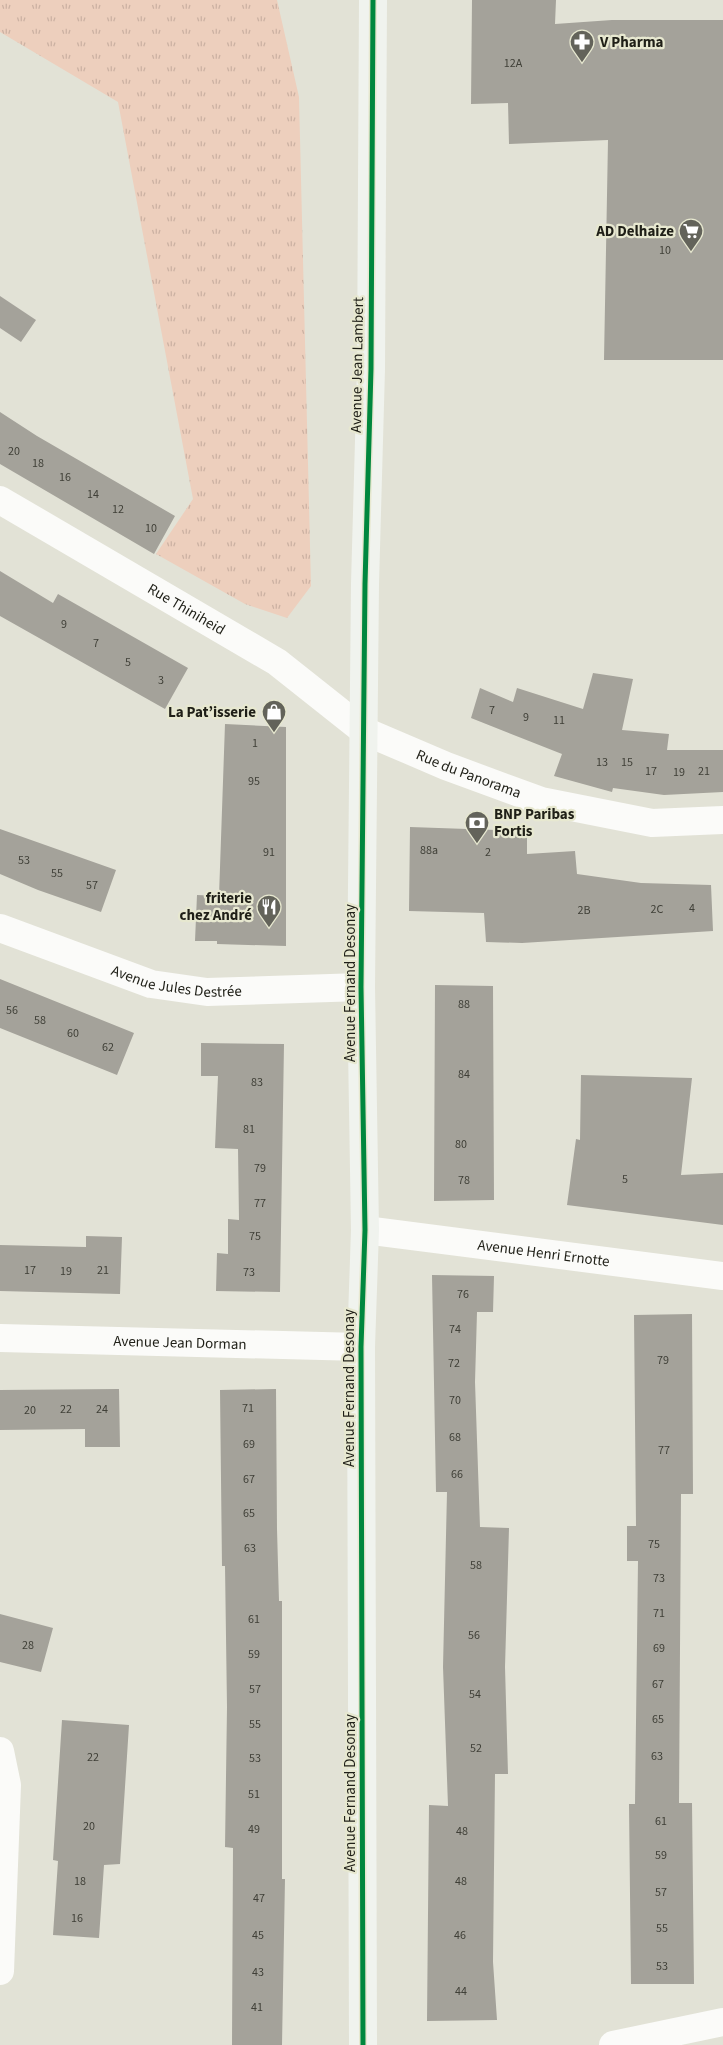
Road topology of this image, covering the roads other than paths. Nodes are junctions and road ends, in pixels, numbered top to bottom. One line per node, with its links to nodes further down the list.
1 (373, 0): 3 (main road, Avenue Jean Lambert)
2 (0, 500): 3 (street, Rue Thiniheid)
3 (364, 731): 4 (street, Rue du Panorama); 6 (main road, Avenue Fernand Desonay)
4 (723, 820)
5 (0, 928): 6 (street, Avenue Jules Destrée)
6 (361, 986): 7 (main road, Avenue Fernand Desonay)
7 (365, 1230): 8 (street, Avenue Henri Ernotte); 10 (main road, Avenue Fernand Desonay)
8 (723, 1276)
9 (0, 1338): 10 (street, Avenue Jean Dorman)
10 (361, 1347): 15 (main road, Avenue Fernand Desonay)
11 (0, 1751): 12 (street)
12 (0, 1971)
13 (723, 2022): 16 (street)
14 (723, 2042): 17 (street)
15 (363, 2045)
16 (613, 2045)
17 (721, 2045)

